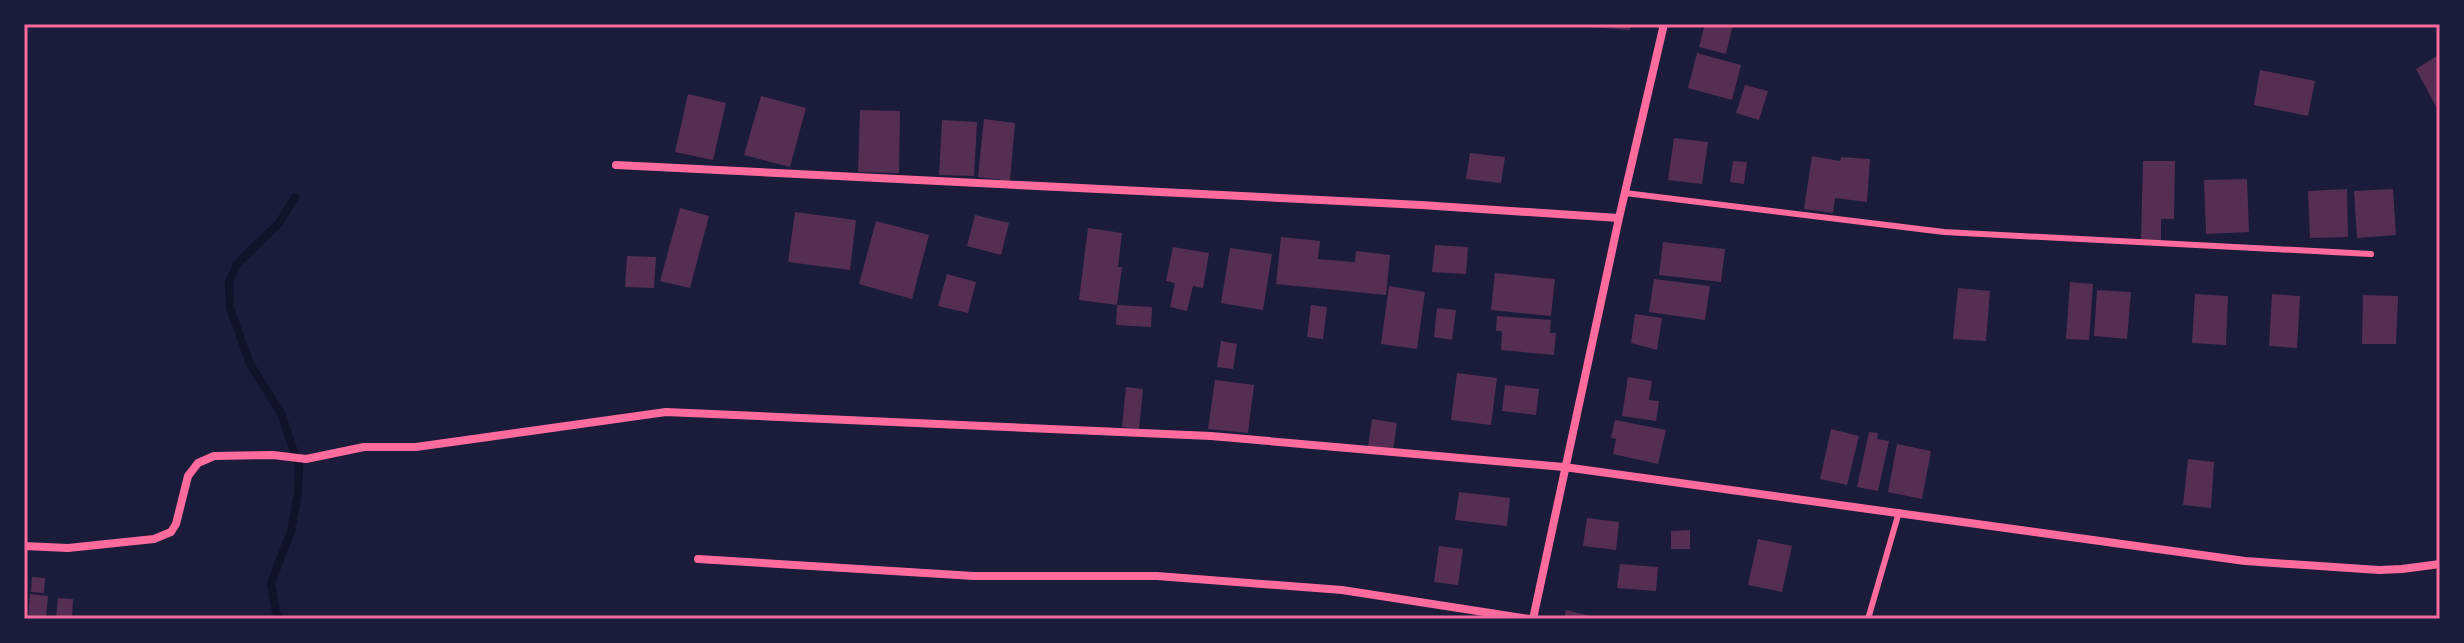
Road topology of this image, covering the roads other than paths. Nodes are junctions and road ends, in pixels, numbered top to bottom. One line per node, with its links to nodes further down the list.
1 (1664, 24): 3 (street)
2 (616, 165): 4 (street)
3 (1625, 193): 4 (street); 5 (lane)
4 (1619, 218): 6 (street)
5 (2371, 254)
6 (1564, 467): 7 (street); 8 (street); 11 (street)
7 (1899, 512): 10 (street); 12 (lane)
8 (24, 546)
9 (698, 559): 11 (street)
10 (2440, 564)
11 (1531, 619)
12 (1868, 619)

